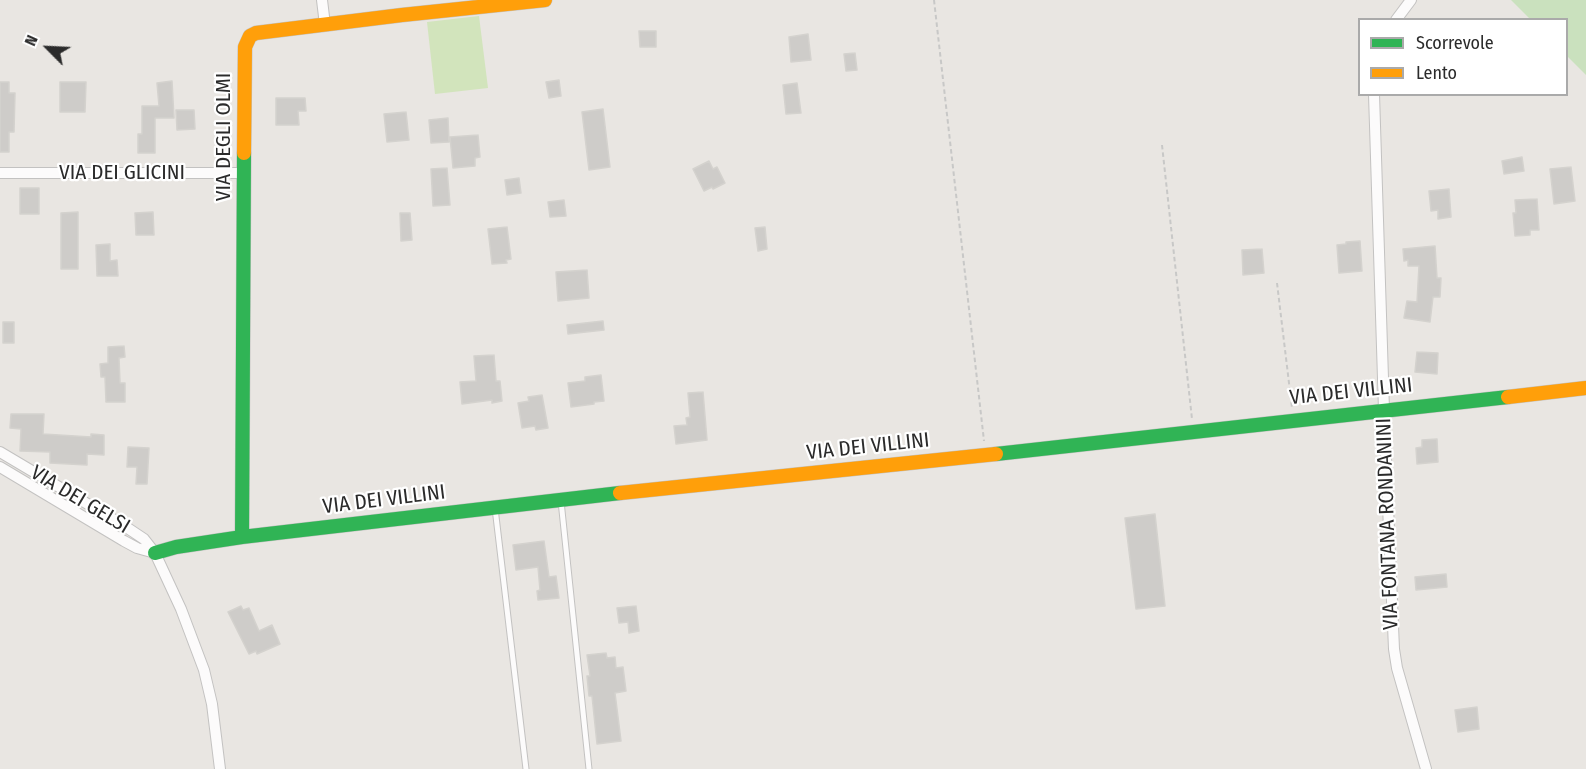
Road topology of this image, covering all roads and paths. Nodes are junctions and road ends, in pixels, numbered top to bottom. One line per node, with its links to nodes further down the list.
1 (322, 0): 6 (street)
2 (545, 0): 6 (street, VIA DEGLI OLMI)
3 (934, 0): 17 (path)
4 (1411, 0): 5 (street)
5 (1398, 18)
6 (325, 25): 9 (street, VIA DEGLI OLMI)
7 (1374, 96): 13 (street, VIA FONTANA RONDANINI)
8 (1162, 145): 15 (path)
9 (245, 173): 10 (street, VIA DEI GLICINI); 21 (street, VIA DEGLI OLMI)
10 (0, 174)
11 (1277, 283): 14 (path)
12 (1586, 388): 13 (street, VIA DEI VILLINI)
13 (1384, 410): 14 (street, VIA DEI VILLINI); 26 (street, VIA FONTANA RONDANINI)
14 (1293, 420): 15 (street, VIA DEI VILLINI)
15 (1193, 432): 17 (street, VIA DEI VILLINI)
16 (0, 452): 22 (street, VIA DEI GELSI)
17 (986, 455): 19 (street, VIA DEI VILLINI)
18 (0, 467): 22 (street)
19 (560, 500): 20 (street, VIA DEI VILLINI); 25 (lane)
20 (495, 508): 21 (street, VIA DEI VILLINI); 24 (lane)
21 (242, 537): 22 (street, VIA DEI VILLINI)
22 (155, 553): 23 (street)
23 (220, 769)
24 (526, 769)
25 (590, 769)
26 (1426, 769)

